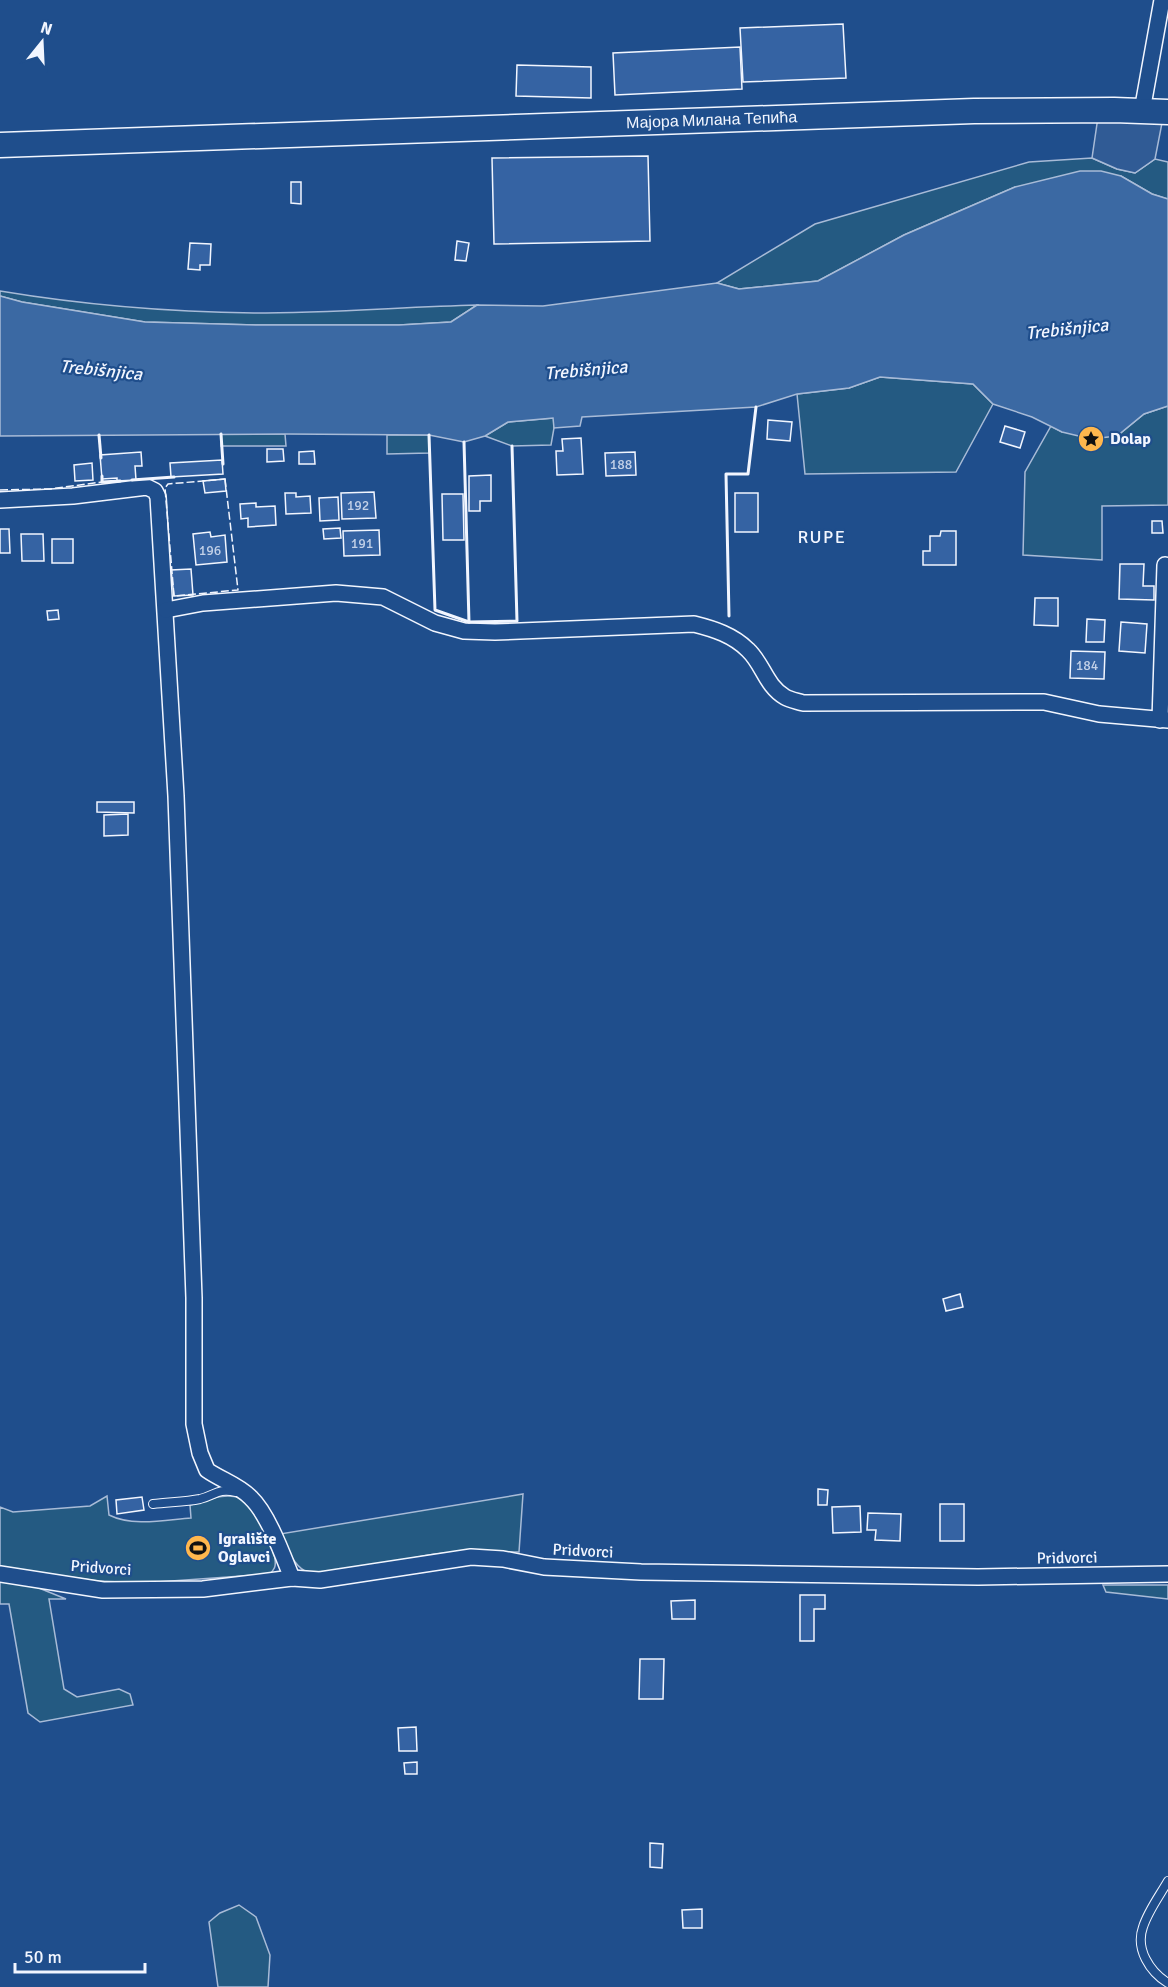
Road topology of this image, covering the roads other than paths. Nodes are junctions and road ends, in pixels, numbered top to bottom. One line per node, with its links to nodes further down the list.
1 (1162, 0): 2 (street)
2 (1142, 111): 3 (main road, Мајора Милана Тепића); 4 (main road, Мајора Милана Тепића)
3 (1168, 112)
4 (0, 145)
5 (0, 500): 7 (street)
6 (1165, 565): 8 (street)
7 (166, 610): 8 (street); 9 (street)
8 (1164, 720)
9 (253, 1498): 10 (lane); 13 (street)
10 (153, 1504)
11 (0, 1574): 13 (street, Pridvorci)
12 (1168, 1574): 13 (street, Pridvorci)
13 (292, 1578)
14 (1168, 1881): 15 (lane)
15 (1168, 1983)

